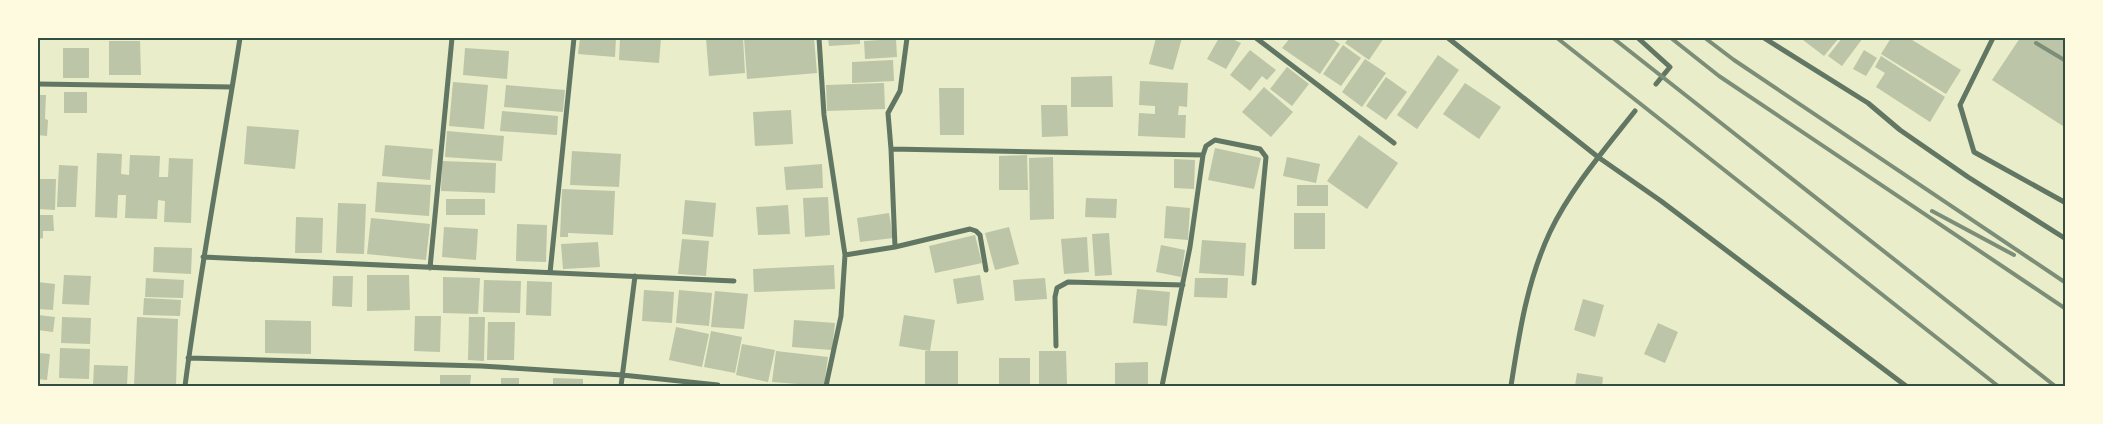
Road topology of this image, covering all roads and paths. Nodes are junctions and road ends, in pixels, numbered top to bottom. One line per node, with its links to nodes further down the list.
1 (240, 38): 13 (street)
2 (452, 38): 24 (street)
3 (574, 38): 26 (street)
4 (819, 38): 22 (street)
5 (907, 38): 16 (street)
6 (1256, 38): 15 (street)
7 (1448, 38): 18 (street)
8 (1638, 38): 12 (street)
9 (1764, 38): 20 (street)
10 (1993, 38): 19 (street)
11 (38, 84): 13 (street)
12 (1656, 84)
13 (232, 87): 23 (street)
14 (1635, 111): 18 (street)
15 (1394, 143)
16 (891, 148): 17 (street); 21 (street)
17 (1202, 155): 29 (street); 30 (street)
18 (1598, 157): 39 (street); 40 (street)
19 (2066, 203)
20 (2066, 238)
21 (895, 247): 22 (street); 25 (street)
22 (845, 255): 37 (street)
23 (203, 257): 24 (street); 32 (street)
24 (430, 268): 26 (street)
25 (986, 270)
26 (550, 273): 27 (street)
27 (635, 276): 28 (street); 33 (street)
28 (734, 281)
29 (1254, 283)
30 (1183, 285): 31 (street); 38 (street)
31 (1056, 346)
32 (188, 358): 33 (street); 35 (street)
33 (622, 375): 34 (street); 36 (street)
34 (718, 385)
35 (185, 386)
36 (621, 386)
37 (826, 386)
38 (1162, 386)
39 (1510, 386)
40 (1906, 386)

